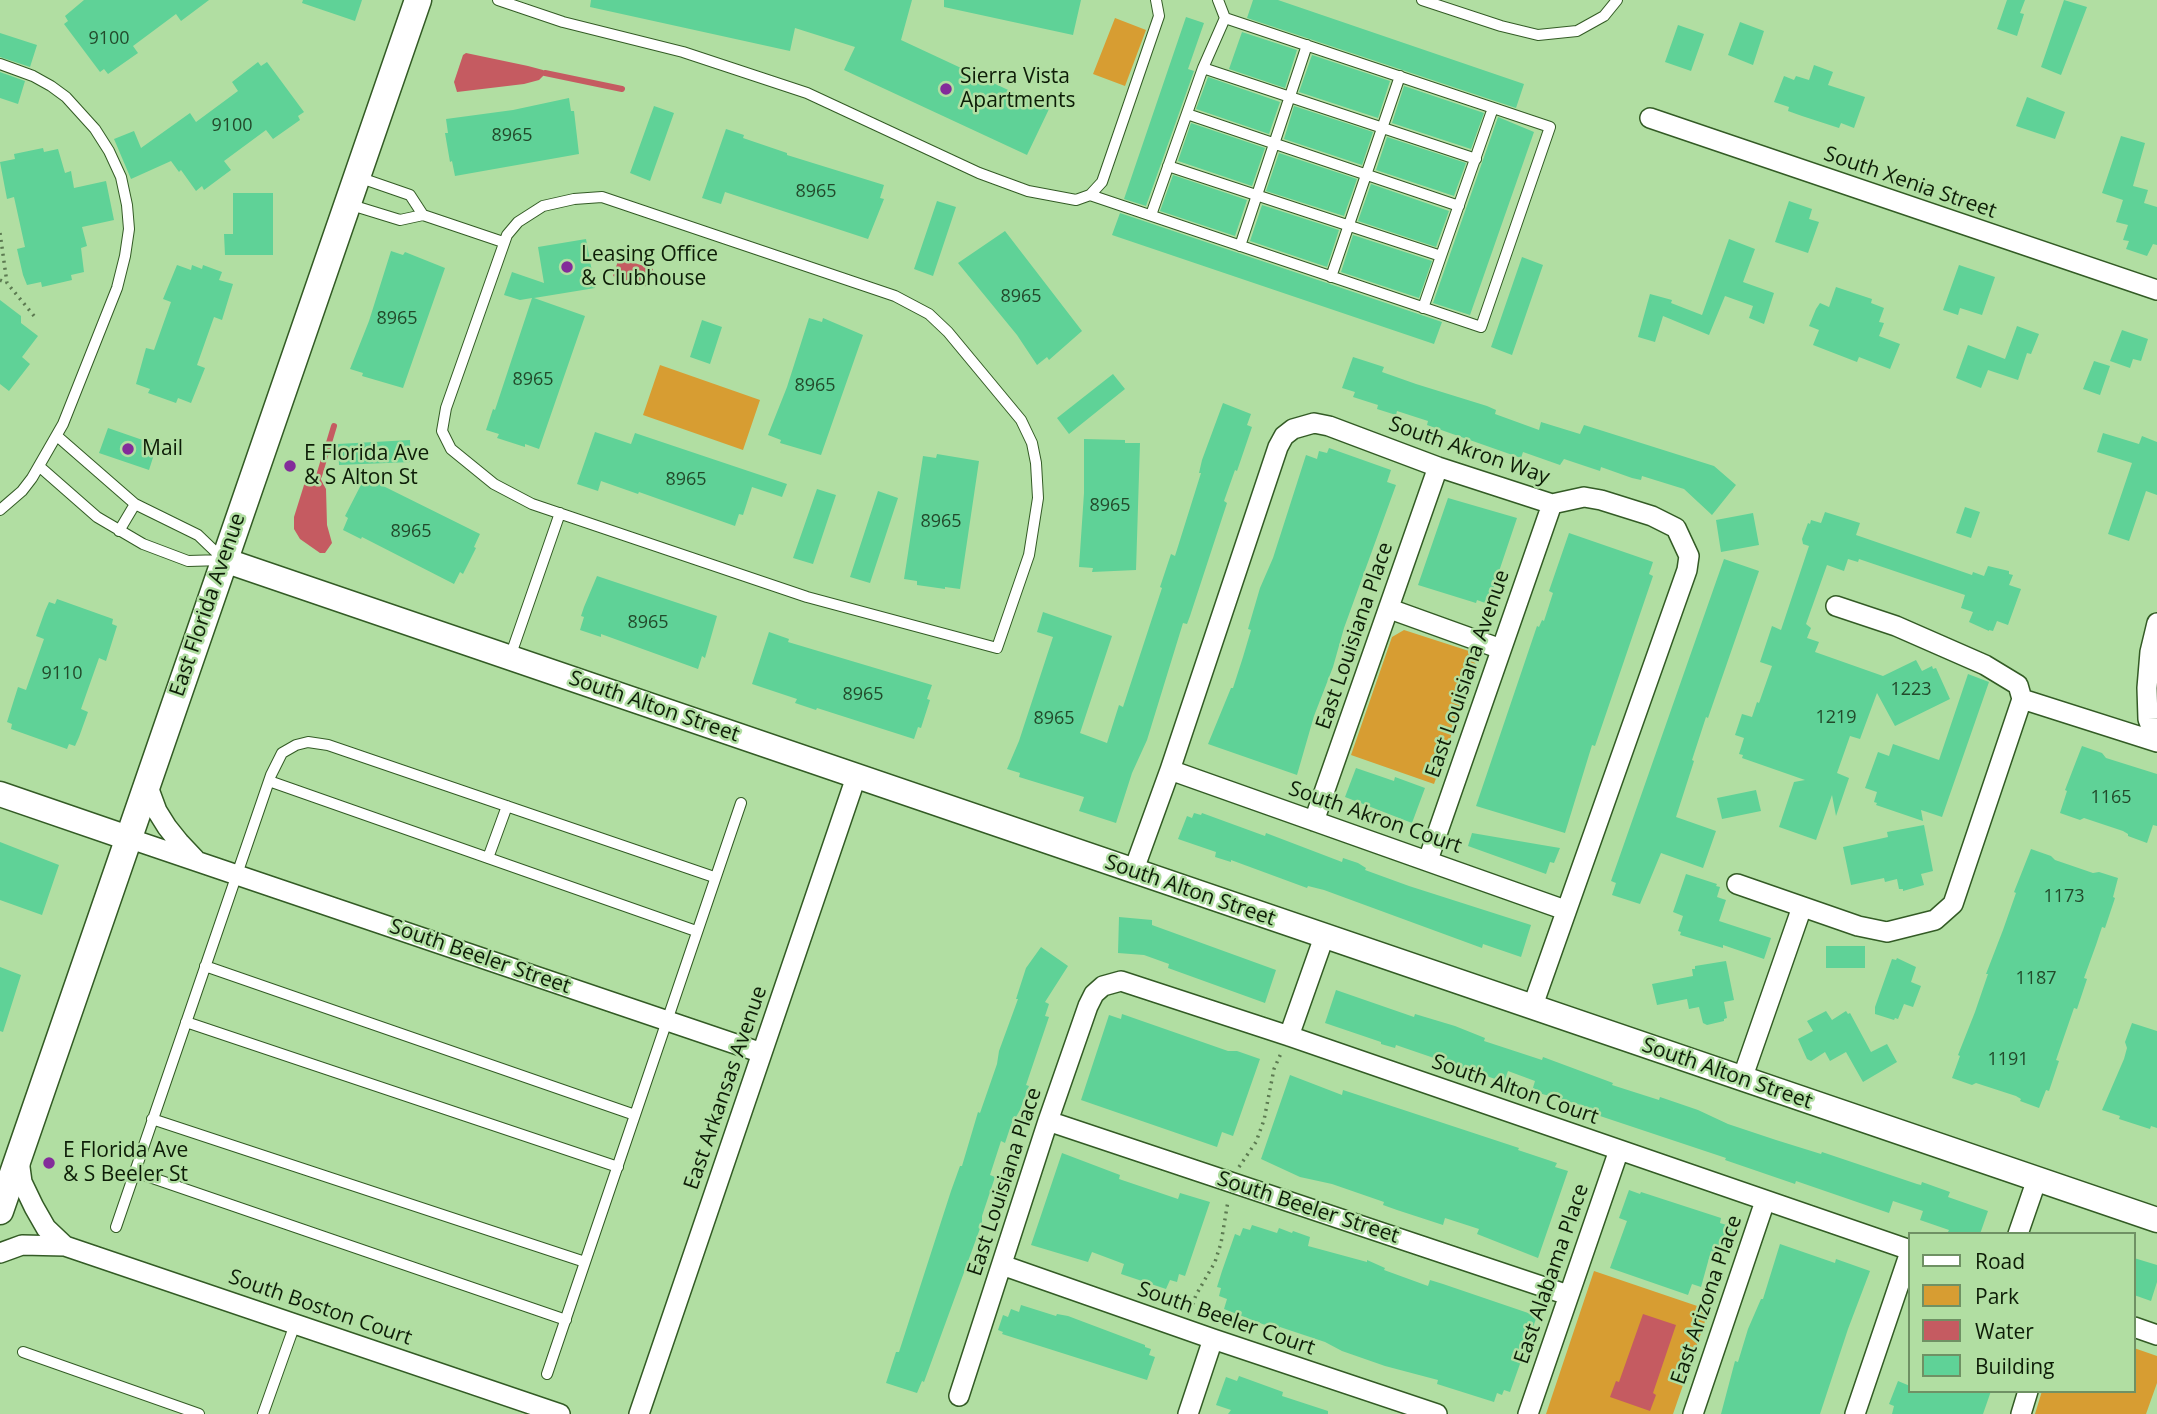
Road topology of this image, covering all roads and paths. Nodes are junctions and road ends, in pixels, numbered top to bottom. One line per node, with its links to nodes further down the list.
1 (418, 0): 21 (main road, East Florida Avenue)
2 (498, 0): 22 (lane)
3 (1156, 0): 22 (lane)
4 (1219, 0): 7 (lane)
5 (1422, 0): 6 (lane)
6 (1617, 0)
7 (1224, 18): 8 (lane); 10 (lane)
8 (1307, 45): 11 (lane); 12 (lane)
9 (0, 64): 40 (lane)
10 (1203, 68): 12 (lane); 14 (lane)
11 (1400, 76): 13 (lane); 16 (lane)
12 (1290, 97): 16 (lane); 17 (lane)
13 (1493, 108): 18 (lane); 38 (lane)
14 (1187, 114): 17 (lane); 19 (lane)
15 (1650, 118): 37 (street, South Xenia Street)
16 (1382, 128): 18 (lane); 20 (lane)
17 (1274, 144): 20 (lane); 23 (lane)
18 (1476, 159): 25 (lane)
19 (1168, 166): 23 (lane); 27 (lane)
20 (1366, 175): 25 (lane); 28 (lane)
21 (356, 176): 24 (main road, East Florida Avenue); 26 (lane)
22 (1090, 195): 27 (lane)
23 (1257, 195): 28 (lane); 31 (lane)
24 (347, 204): 26 (lane); 48 (main road, East Florida Avenue)
25 (1459, 206): 32 (lane)
26 (423, 215): 30 (lane)
27 (1151, 215): 31 (lane)
28 (1348, 226): 32 (lane); 34 (lane)
29 (0, 233): 33 (path)
30 (503, 242): 46 (lane); 46 (lane)
31 (1240, 246): 34 (lane)
32 (1441, 256): 38 (lane)
33 (3, 262): 36 (path)
34 (1331, 277): 38 (lane)
35 (0, 281): 36 (path)
36 (7, 283): 39 (path)
37 (2157, 290)
38 (1423, 308)
39 (35, 317)
40 (57, 436): 41 (lane); 43 (lane)
41 (40, 467): 45 (lane); 47 (lane)
42 (1438, 467): 44 (street, South Akron Way); 50 (street, East Louisiana Place); 56 (street, South Akron Way)
43 (135, 504): 47 (lane); 48 (lane)
44 (1552, 504): 52 (street, East Louisiana Avenue); 73 (street, South Akron Way)
45 (0, 510)
46 (560, 513): 53 (lane)
47 (119, 531): 48 (lane)
48 (224, 560): 53 (street, South Alton Street); 59 (main road, East Florida Avenue)
49 (1836, 606): 54 (street)
50 (1390, 609): 52 (street); 63 (street, East Louisiana Place)
51 (2157, 623): 55 (street)
52 (1501, 649): 66 (street, East Louisiana Avenue)
53 (510, 657): 57 (street, South Alton Street)
54 (2022, 699): 55 (street); 72 (street)
55 (2157, 742)
56 (1170, 770): 63 (street, South Akron Court); 68 (street, South Akron Way)
57 (856, 777): 68 (street, South Alton Street); 82 (street, East Arkansas Avenue)
58 (268, 781): 62 (lane); 65 (lane); 69 (lane)
59 (146, 784): 64 (main road, East Florida Avenue); 67 (street, South Beeler Street)
60 (0, 794): 64 (street, South Beeler Street)
61 (741, 803): 70 (lane)
62 (507, 806): 65 (lane); 70 (lane)
63 (1314, 821): 66 (street, South Akron Court)
64 (128, 838): 67 (street, South Beeler Street); 88 (main road, East Florida Avenue)
65 (488, 858): 74 (lane)
66 (1428, 860): 73 (street, South Akron Court)
67 (199, 862): 69 (street, South Beeler Street)
68 (1133, 872): 75 (street, South Alton Street)
69 (236, 874): 76 (lane); 79 (street, South Beeler Street)
70 (714, 877): 74 (lane)
71 (1737, 884): 72 (street)
72 (1802, 907): 83 (street)
73 (1565, 909): 78 (street, South Akron Way)
74 (696, 931): 79 (lane)
75 (1324, 937): 78 (street, South Alton Street); 81 (street)
76 (205, 966): 80 (lane); 84 (lane)
77 (1103, 986): 81 (street, South Alton Court); 86 (street, East Louisiana Place)
78 (1532, 1008): 83 (street, South Alton Street)
79 (667, 1021): 82 (street, South Beeler Street); 84 (lane)
80 (186, 1022): 85 (lane); 89 (lane)
81 (1289, 1036): 87 (street, South Alton Court)
82 (762, 1053): 116 (street, East Arkansas Avenue)
83 (1742, 1079): 91 (street, South Alton Street)
84 (635, 1115): 89 (lane)
85 (152, 1119): 90 (lane); 101 (lane)
86 (1048, 1121): 102 (street, East Louisiana Place); 103 (street, South Beeler Street)
87 (1619, 1150): 92 (street, South Alton Court); 103 (street, East Alabama Place)
88 (18, 1157): 93 (main road, East Florida Avenue); 97 (street, South Boston Court)
89 (618, 1167): 101 (lane)
90 (135, 1172): 95 (lane); 104 (lane)
91 (2037, 1178): 94 (street, South Alton Street); 96 (street)
92 (1765, 1202): 98 (street, South Alton Court); 120 (street, East Arizona Place)
93 (0, 1211)
94 (2157, 1220)
95 (116, 1227)
96 (2019, 1232)
97 (65, 1246): 99 (street, South Boston Court); 105 (street, South Boston Court)
98 (1909, 1251)
99 (0, 1253)
100 (1909, 1254): 121 (street)
101 (585, 1262): 104 (lane)
102 (1002, 1265): 108 (street, South Beeler Court); 112 (street, East Louisiana Place)
103 (1568, 1295): 119 (street, East Alabama Place)
104 (566, 1320): 110 (lane)
105 (295, 1324): 114 (lane); 115 (street, South Boston Court)
106 (2136, 1328): 107 (street)
107 (2157, 1335)
108 (1213, 1339): 117 (street); 118 (street, South Beeler Court)
109 (23, 1352): 113 (lane)
110 (547, 1374)
111 (2027, 1393): 122 (street)
112 (959, 1396)
113 (199, 1414)
114 (263, 1414)
115 (560, 1414)
116 (639, 1414)
117 (1188, 1414)
118 (1437, 1414)
119 (1528, 1414)
120 (1692, 1414)
121 (1856, 1414)
122 (2021, 1414)

